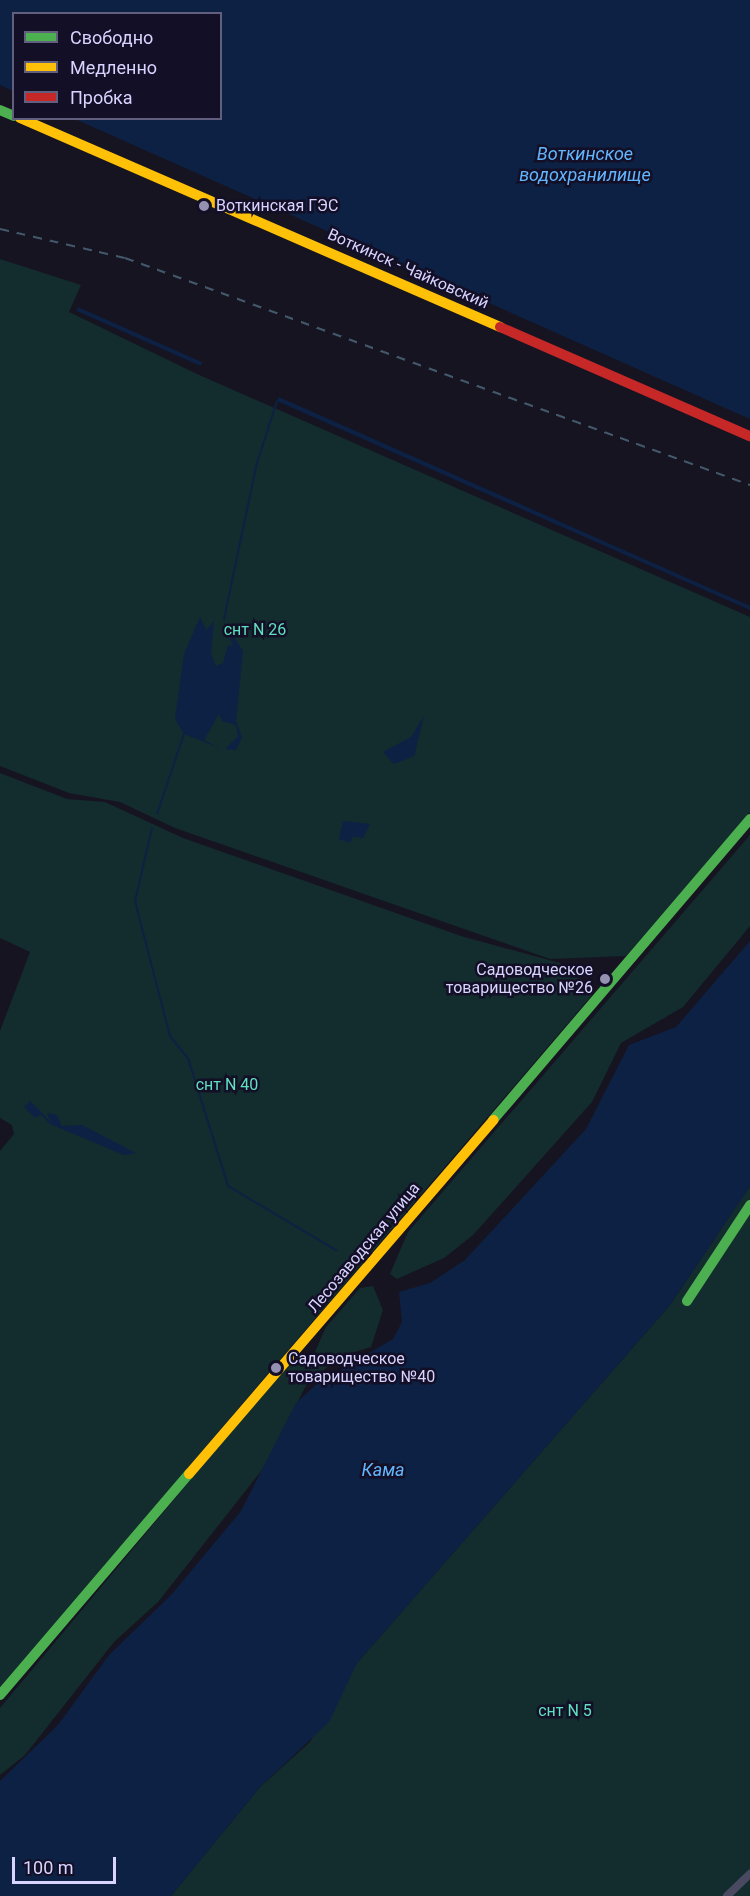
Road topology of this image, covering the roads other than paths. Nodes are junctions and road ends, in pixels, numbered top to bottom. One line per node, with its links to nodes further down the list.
1 (25, 120): 2 (street, Воткинск - Чайковский)
2 (750, 436)
3 (750, 819): 6 (street, Лесозаводская улица)
4 (750, 1205): 5 (street)
5 (687, 1301)
6 (0, 1695)
7 (750, 1874): 8 (street)
8 (727, 1896)

